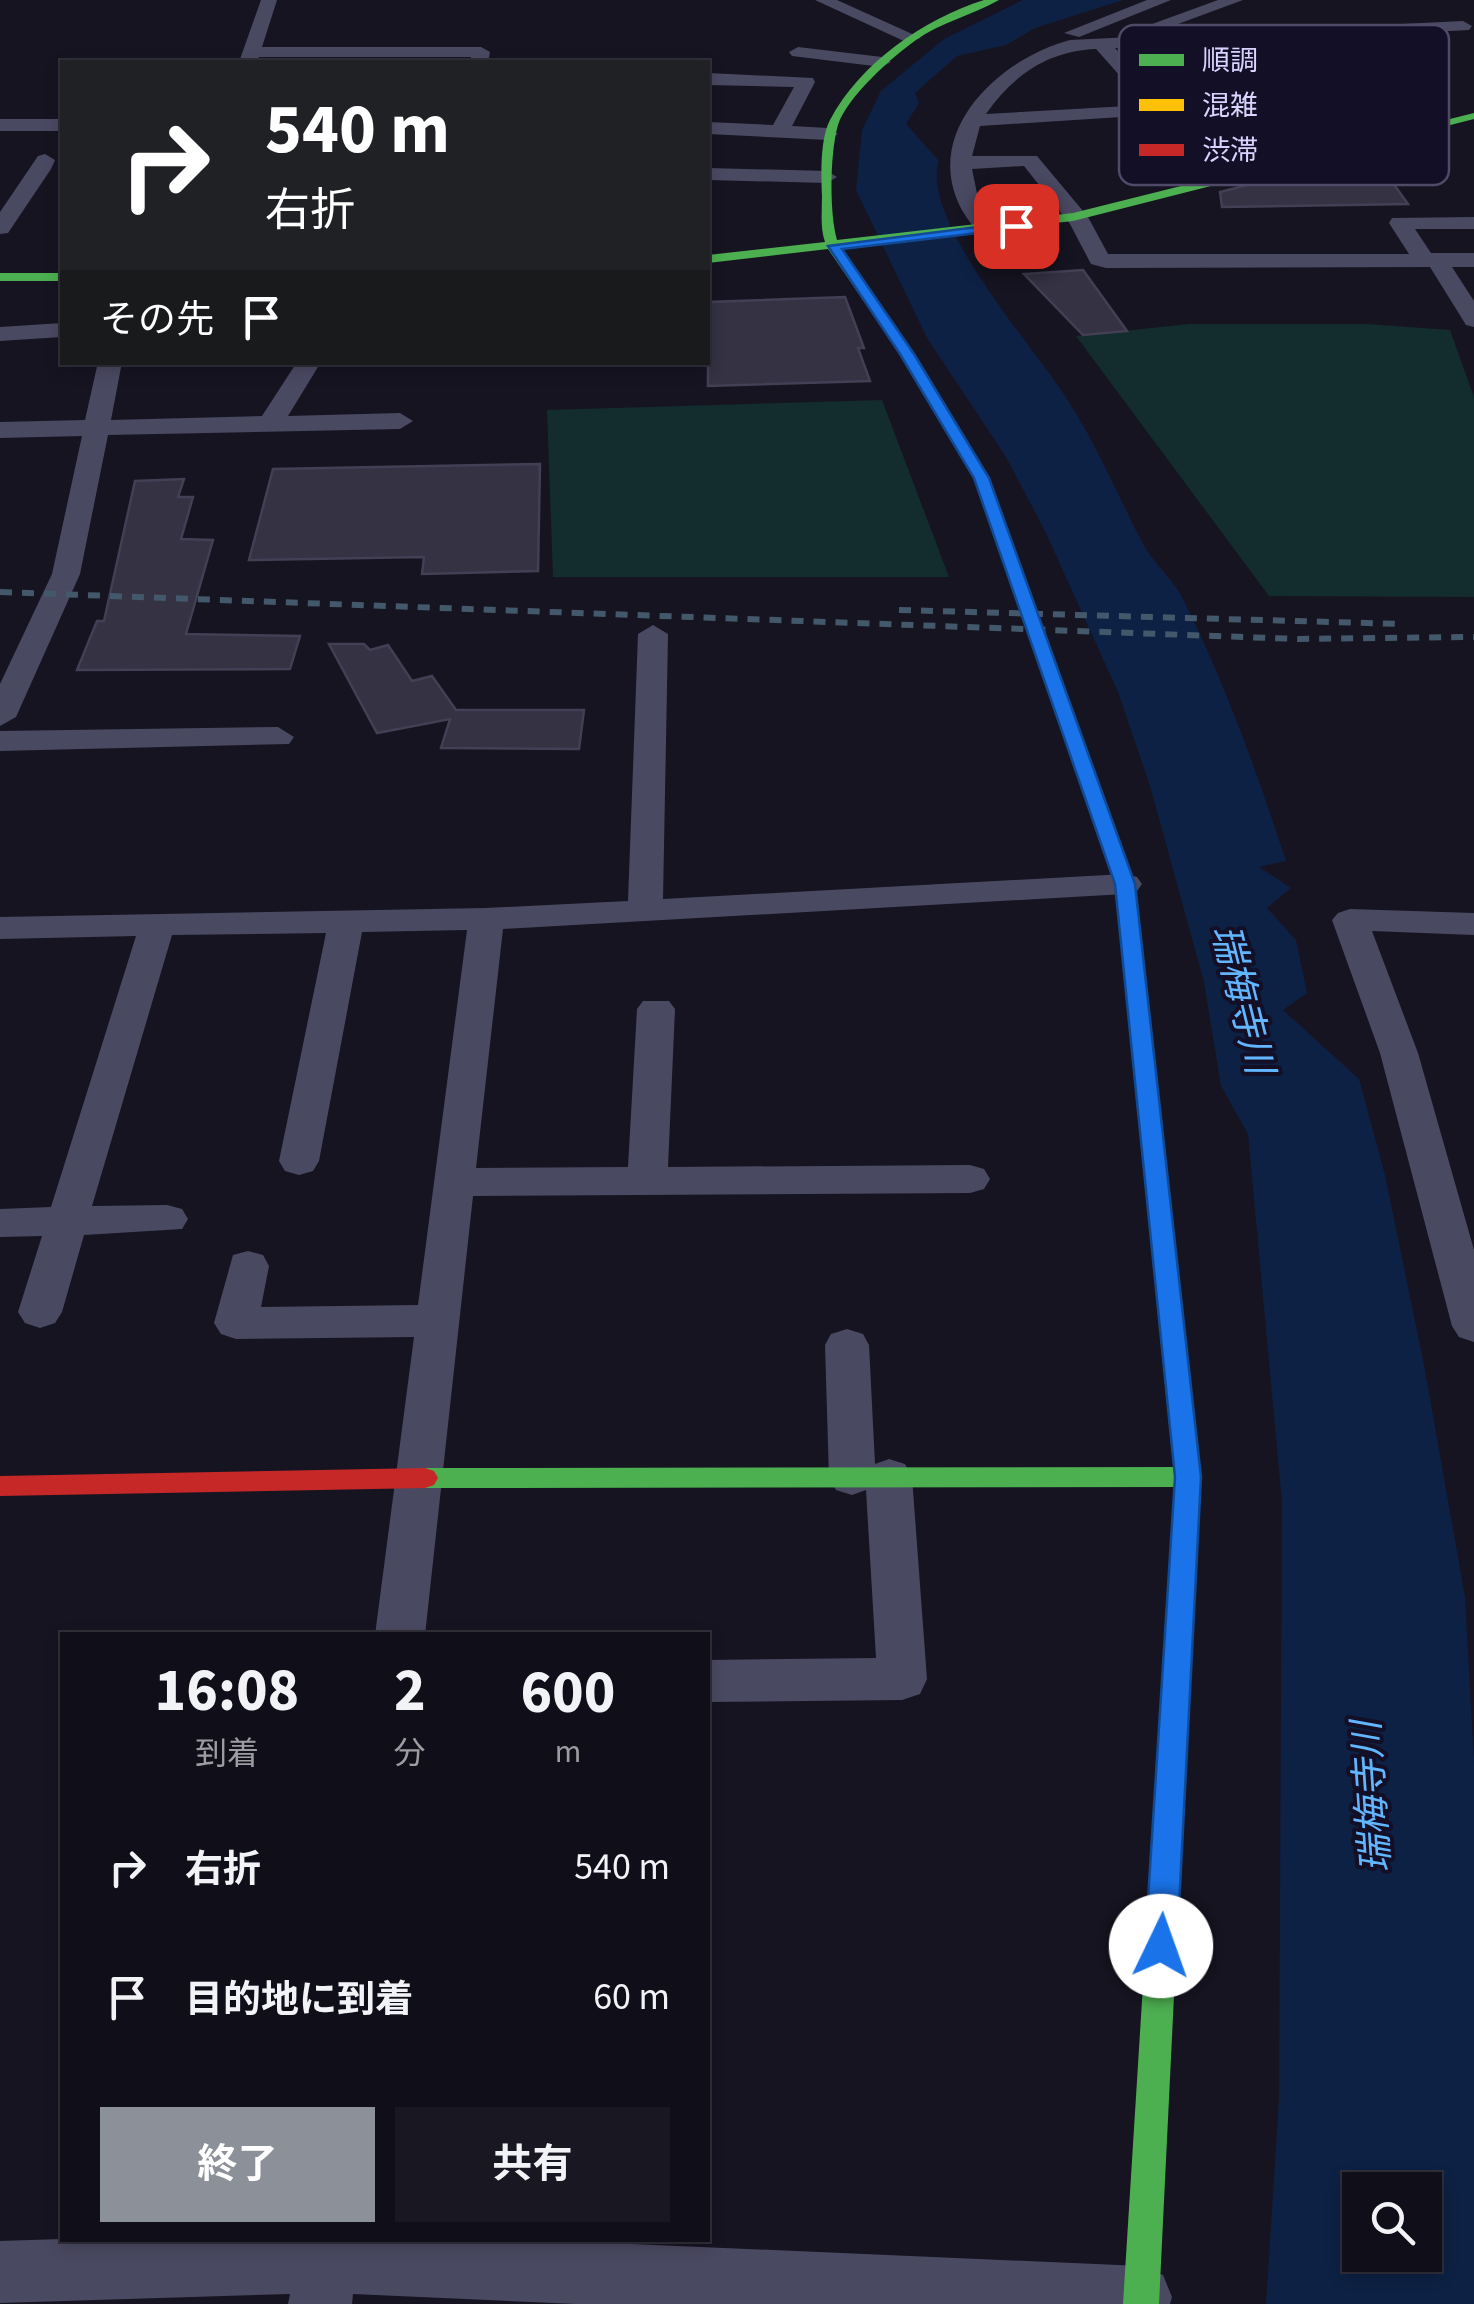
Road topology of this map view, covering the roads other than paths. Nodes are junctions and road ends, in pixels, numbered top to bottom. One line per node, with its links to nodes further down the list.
1 (269, 0): 17 (street)
2 (822, 0): 11 (street)
3 (994, 0): 11 (main road)
4 (1164, 0): 15 (street)
5 (1235, 0): 8 (street)
6 (1269, 11): 9 (street)
7 (1462, 20): 10 (street); 14 (street)
8 (1158, 25)
9 (1278, 25)
10 (1335, 25)
11 (912, 38): 19 (main road)
12 (1119, 43): 13 (street)
13 (1100, 44): 15 (street); 20 (street)
14 (1473, 46)
15 (1054, 48): 24 (street)
16 (798, 52): 19 (street)
17 (250, 57): 18 (street)
18 (479, 60)
19 (882, 62): 30 (main road)
20 (1119, 64)
21 (710, 79): 29 (street)
22 (1119, 112): 24 (street)
23 (1474, 116): 25 (main road)
24 (971, 121): 32 (street)
25 (1449, 122)
26 (0, 125): 27 (street)
27 (60, 125)
28 (710, 128): 29 (street)
29 (781, 129): 30 (street)
30 (828, 134): 34 (main road)
31 (45, 160): 38 (street)
32 (962, 163): 36 (street); 39 (street)
33 (710, 174): 34 (street)
34 (827, 178): 40 (main road)
35 (1200, 185): 36 (main road)
36 (1073, 217): 39 (main road); 42 (street)
37 (1474, 222): 42 (street)
38 (0, 228)
39 (979, 231): 40 (main road)
40 (834, 246): 41 (main road); 59 (main road)
41 (710, 259)
42 (1431, 260): 43 (street); 46 (street)
43 (1474, 260)
44 (0, 277): 45 (main road)
45 (60, 278)
46 (1474, 320)
47 (60, 330): 48 (street)
48 (0, 334)
49 (109, 365): 53 (street)
50 (307, 365): 52 (street)
51 (400, 421): 52 (street)
52 (270, 424): 53 (street)
53 (98, 427): 54 (street); 56 (street)
54 (0, 430)
55 (652, 634): 60 (street)
56 (0, 717)
57 (278, 737): 58 (street)
58 (0, 741)
59 (1125, 884): 60 (street); 80 (main road)
60 (644, 910): 61 (street)
61 (486, 920): 62 (street); 70 (street)
62 (346, 922): 64 (street); 67 (street)
63 (1474, 924): 77 (street)
64 (157, 925): 65 (street); 72 (street)
65 (0, 928)
66 (656, 1009): 69 (street)
67 (300, 1162)
68 (970, 1179): 69 (street)
69 (647, 1181): 70 (street)
70 (454, 1182): 76 (street)
71 (168, 1218): 72 (street)
72 (68, 1221): 73 (street); 75 (street)
73 (0, 1223)
74 (248, 1266): 76 (street)
75 (40, 1312)
76 (436, 1321): 81 (street)
77 (1474, 1326)
78 (848, 1345): 79 (street)
79 (871, 1477): 80 (main road); 81 (main road); 84 (street)
80 (1188, 1477): 87 (main road)
81 (416, 1478): 82 (main road); 83 (street)
82 (0, 1486)
83 (400, 1632)
84 (710, 1681)
85 (325, 2269): 86 (street); 87 (street)
86 (0, 2272)
87 (1141, 2300)

